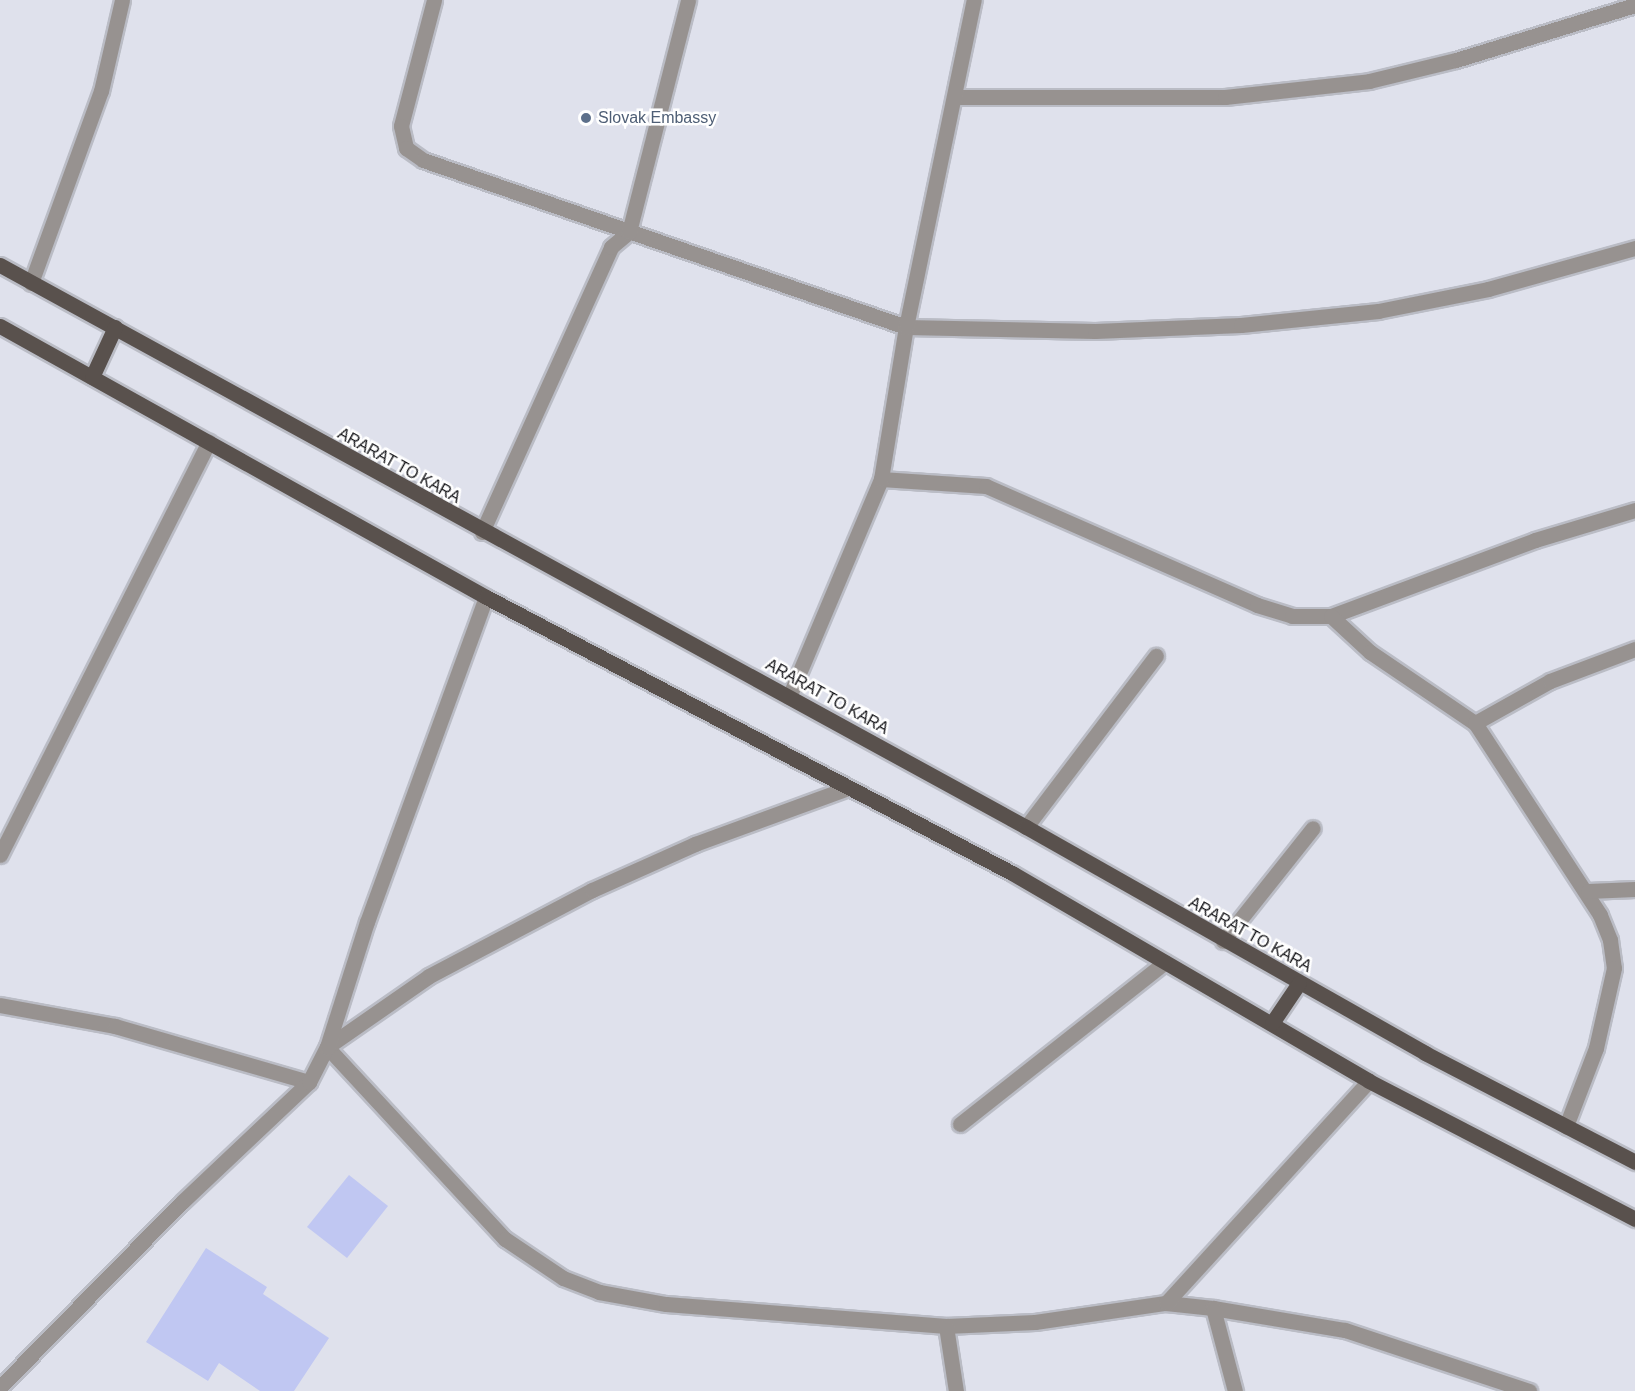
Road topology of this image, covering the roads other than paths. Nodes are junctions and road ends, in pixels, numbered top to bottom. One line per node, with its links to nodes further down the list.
1 (122, 0): 10 (street)
2 (434, 0): 7 (street)
3 (688, 0): 7 (street)
4 (974, 0): 6 (street)
5 (1635, 5): 6 (street)
6 (957, 97): 13 (street)
7 (629, 232): 13 (street); 18 (street)
8 (1635, 248): 13 (street)
9 (0, 265): 10 (main road, ARARAT TO KARA)
10 (31, 283): 12 (main road, ARARAT TO KARA)
11 (0, 326): 14 (main road)
12 (115, 327): 14 (main road); 18 (main road, ARARAT TO KARA)
13 (906, 327): 16 (street)
14 (92, 377): 15 (main road)
15 (209, 442): 19 (main road); 28 (street)
16 (881, 479): 20 (street); 23 (street)
17 (1635, 510): 20 (street)
18 (482, 532): 23 (main road, ARARAT TO KARA)
19 (486, 597): 25 (main road); 36 (street)
20 (1331, 616): 24 (street)
21 (1635, 649): 24 (street)
22 (1156, 656): 26 (street)
23 (789, 697): 26 (main road, ARARAT TO KARA)
24 (1474, 723): 30 (street)
25 (848, 788): 32 (main road); 36 (street)
26 (1026, 827): 31 (main road, ARARAT TO KARA)
27 (1313, 828): 31 (street)
28 (0, 855)
29 (1635, 889): 30 (street)
30 (1587, 891): 40 (street)
31 (1223, 941): 33 (main road, ARARAT TO KARA)
32 (1165, 962): 35 (main road); 39 (street)
33 (1299, 983): 35 (main road); 40 (main road, ARARAT TO KARA)
34 (0, 1005): 38 (street)
35 (1272, 1023): 37 (main road)
36 (327, 1047): 38 (street); 45 (street)
37 (1369, 1081): 42 (main road); 43 (street)
38 (309, 1082): 46 (street)
39 (960, 1124)
40 (1566, 1126): 41 (main road, ARARAT TO KARA)
41 (1635, 1162)
42 (1635, 1219)
43 (1166, 1303): 44 (street); 45 (street)
44 (1213, 1308): 47 (street); 49 (street)
45 (946, 1326): 48 (street)
46 (0, 1387)
47 (1513, 1388): 50 (street)
48 (956, 1391)
49 (1234, 1391)
50 (1529, 1391)

